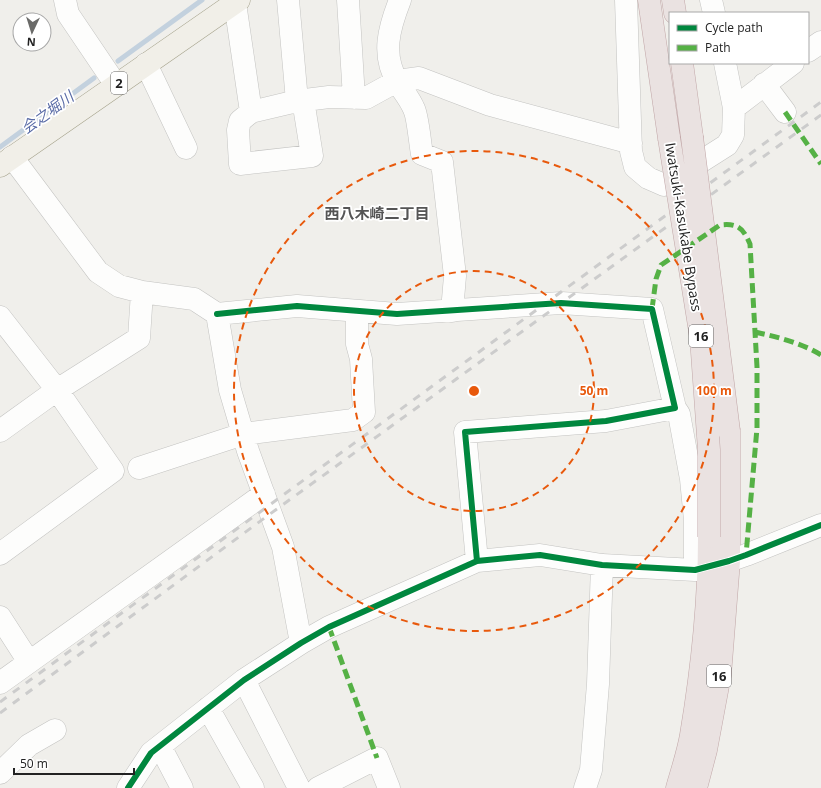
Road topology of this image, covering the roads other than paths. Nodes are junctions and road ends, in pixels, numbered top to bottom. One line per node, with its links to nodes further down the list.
1 (288, 0): 22 (street)
2 (348, 0): 21 (street)
3 (400, 0): 18 (street)
4 (626, 0): 26 (street)
5 (649, 0): 41 (highway, Iwatsuki-Kasukabe Bypass / 16, bridge)
6 (673, 0): 10 (highway)
7 (711, 0): 11 (street)
8 (237, 1): 14 (main road, 2); 24 (street)
9 (72, 4): 20 (street)
10 (675, 12)
11 (714, 12)
12 (821, 42): 13 (street)
13 (809, 50)
14 (146, 64): 20 (main road, 2); 27 (street)
15 (682, 64): 41 (highway, Iwatsuki-Kasukabe Bypass / 16, bridge)
16 (724, 64): 23 (street)
17 (791, 64): 19 (street)
18 (397, 81): 21 (street); 26 (street); 31 (street)
19 (764, 84): 23 (street); 25 (street)
20 (116, 85): 28 (main road, 2)
21 (354, 98): 22 (street)
22 (300, 101): 24 (street); 24 (street)
23 (734, 108): 26 (street)
24 (251, 112)
25 (784, 112)
26 (631, 143)
27 (186, 148)
28 (3, 163): 29 (street)
29 (142, 292): 32 (street); 34 (street)
30 (357, 311): 31 (street); 32 (street); 37 (street)
31 (452, 311): 35 (street)
32 (217, 314): 37 (street)
33 (0, 317): 34 (street)
34 (57, 390): 36 (street); 42 (street)
35 (675, 408): 43 (street); 45 (street)
36 (0, 431)
37 (243, 434): 38 (street); 39 (street)
38 (139, 468)
39 (264, 494): 47 (street); 48 (street)
40 (821, 525): 45 (street)
41 (719, 535): 45 (highway, Iwatsuki-Kasukabe Bypass / 16)
42 (0, 554)
43 (477, 561): 44 (street); 47 (street)
44 (602, 565): 45 (street); 61 (street)
45 (711, 566): 62 (highway, Iwatsuki-Kasukabe Bypass / 16); 63 (highway, Iwatsuki-Kasukabe Bypass / 16)
46 (0, 618): 48 (street)
47 (301, 643): 49 (street)
48 (29, 662): 50 (street)
49 (244, 680): 51 (street); 58 (street)
50 (0, 683)
51 (208, 708): 53 (street); 57 (street)
52 (54, 730): 54 (street)
53 (160, 746): 55 (street); 56 (street)
54 (0, 773)
55 (128, 788)
56 (182, 788)
57 (253, 788)
58 (299, 788)
59 (318, 788): 60 (street)
60 (389, 788)
61 (585, 788)
62 (678, 788)
63 (696, 788)

